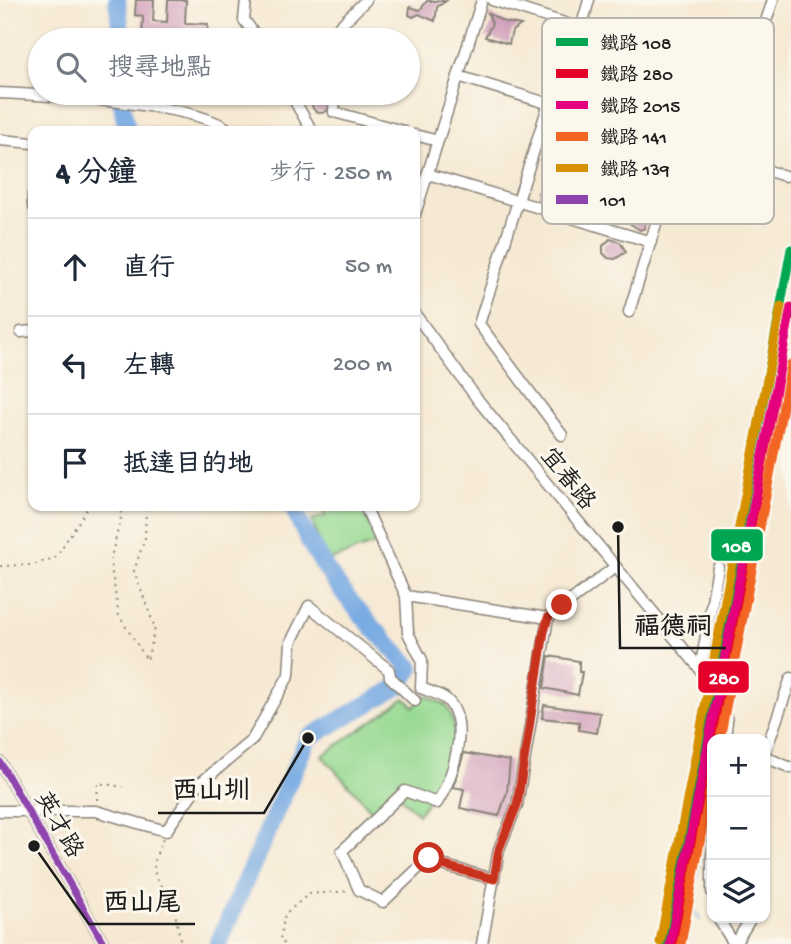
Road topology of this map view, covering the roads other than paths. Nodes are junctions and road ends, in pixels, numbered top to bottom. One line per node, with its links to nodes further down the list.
1 (246, 0): 10 (street)
2 (366, 0): 11 (street)
3 (482, 0): 12 (street)
4 (492, 0): 7 (street)
5 (589, 0): 8 (street)
6 (773, 0): 9 (street)
7 (549, 18)
8 (584, 18)
9 (767, 18)
10 (250, 28)
11 (338, 28)
12 (458, 76): 15 (street); 27 (street)
13 (0, 93): 14 (street)
14 (28, 95)
15 (542, 101)
16 (138, 105): 19 (street)
17 (297, 105): 23 (street)
18 (334, 105): 24 (street)
19 (204, 119): 21 (street); 22 (street)
20 (542, 125): 33 (street)
21 (201, 126)
22 (219, 126)
23 (309, 126)
24 (385, 126)
25 (420, 136): 27 (street)
26 (0, 140): 28 (street)
27 (438, 141): 30 (street)
28 (28, 143)
29 (774, 173): 31 (street)
30 (428, 174): 32 (street); 33 (street)
31 (785, 176)
32 (420, 199)
33 (517, 202): 34 (street); 42 (street)
34 (542, 209)
35 (591, 224): 37 (street)
36 (656, 224): 37 (street)
37 (651, 242): 38 (street)
38 (629, 312)
39 (420, 330): 45 (street, 宜春路)
40 (28, 331): 41 (street)
41 (21, 332)
42 (562, 435)
43 (367, 511): 46 (street)
44 (718, 567): 48 (street)
45 (615, 568): 47 (street); 48 (street, 宜春路)
46 (406, 596): 47 (street); 58 (street)
47 (548, 618): 58 (street)
48 (700, 670): 51 (street, 宜春路)
49 (791, 678): 52 (street)
50 (415, 701): 57 (street)
51 (725, 734)
52 (770, 740)
53 (770, 758): 55 (street)
54 (0, 761): 57 (street, 英才路)
55 (791, 768)
56 (0, 811): 57 (street)
57 (29, 811): 61 (street, 英才路)
58 (494, 879): 62 (street)
59 (721, 923): 63 (street)
60 (748, 923): 63 (street)
61 (104, 944)
62 (482, 944)
63 (734, 944)

